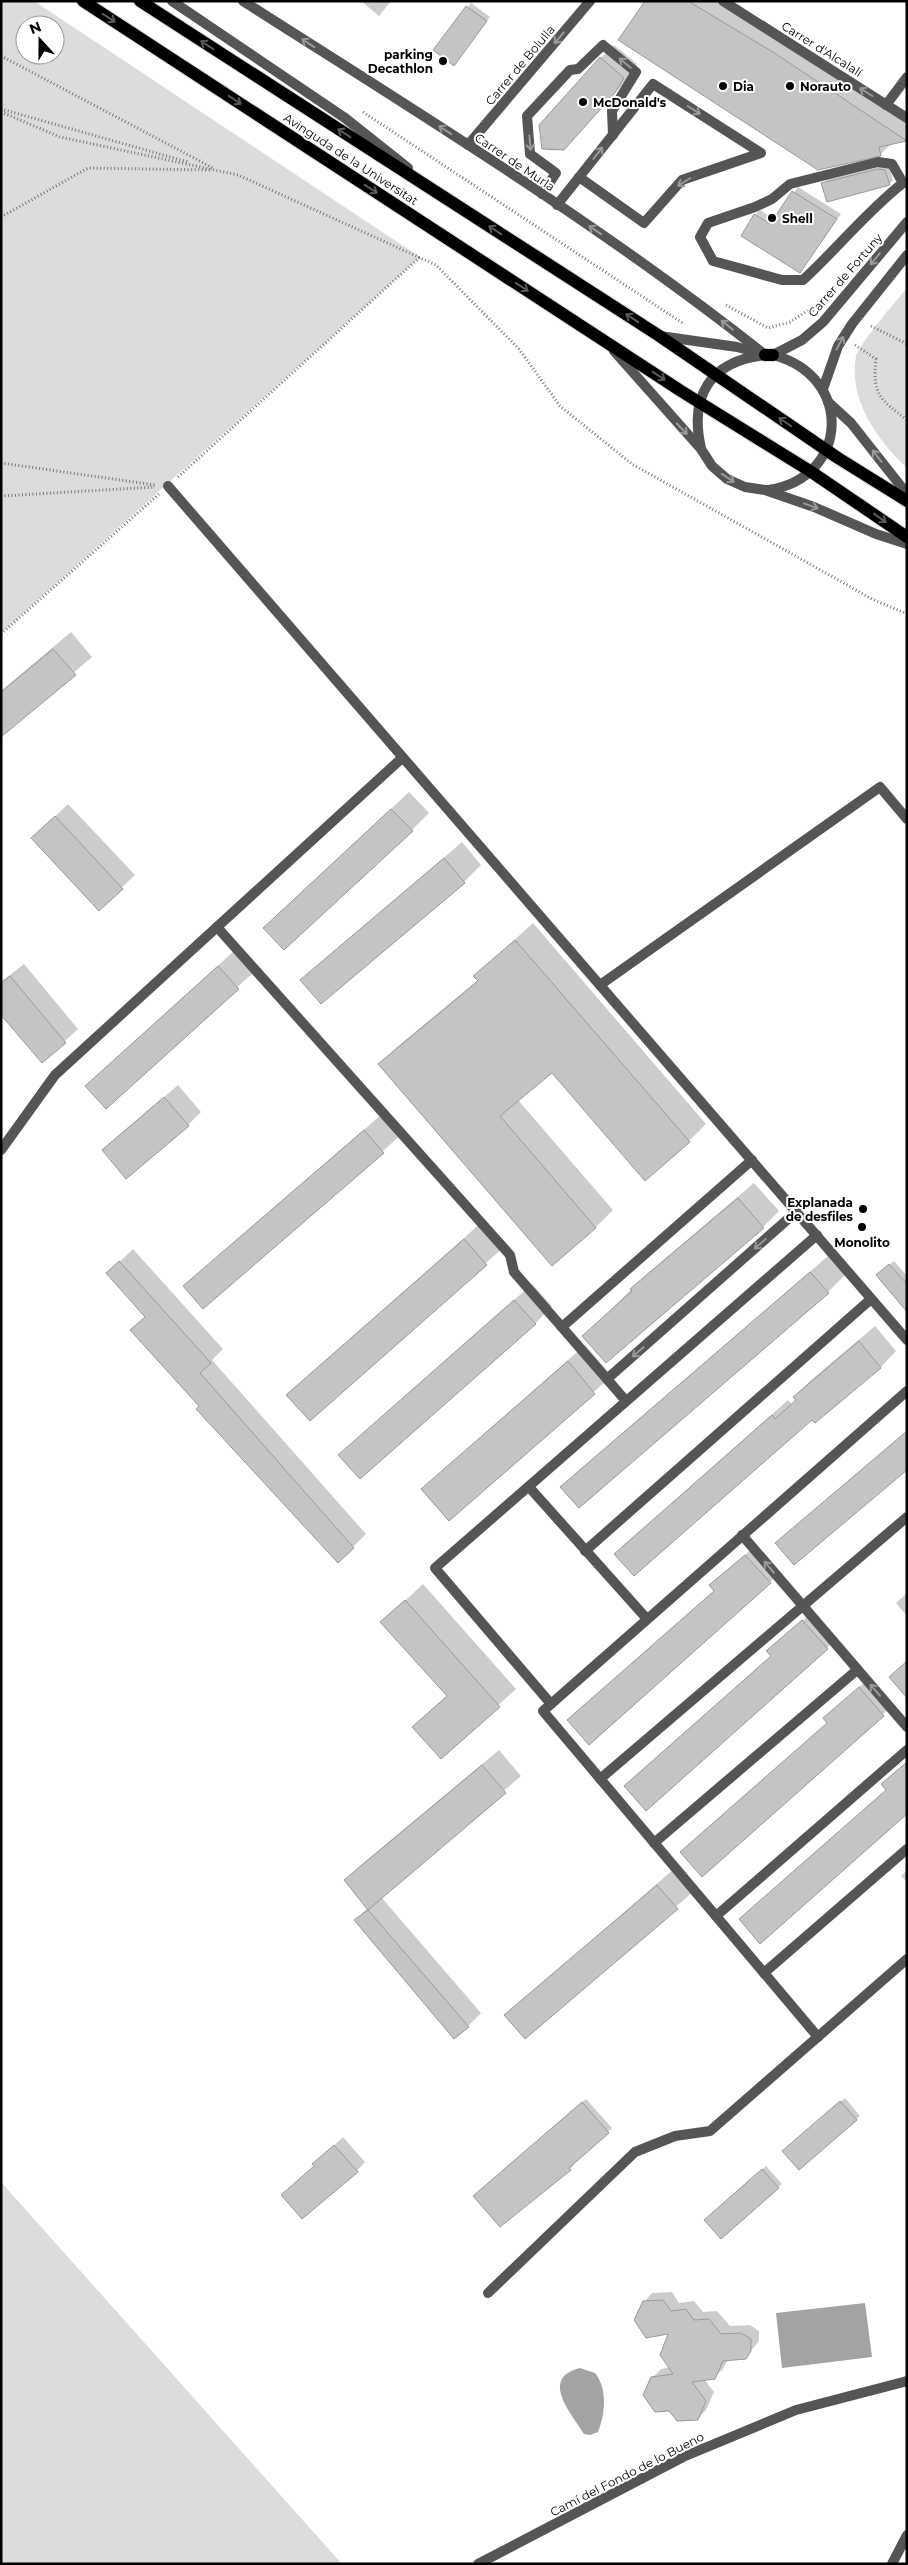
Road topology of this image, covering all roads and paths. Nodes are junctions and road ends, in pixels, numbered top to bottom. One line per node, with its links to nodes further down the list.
1 (83, 1): 26 (main road, Avinguda de la Universitat, one-way to 26)
2 (140, 1): 17 (main road, Avinguda de la Universitat, one-way to 2)
3 (172, 1): 17 (street)
4 (243, 1): 13 (street, Carrer de Murla, one-way to 4)
5 (590, 1): 13 (street, Carrer de Bolulla, one-way to 13)
6 (723, 1): 9 (street, Carrer d'Alcalalí, one-way to 6)
7 (1, 56): 14 (path)
8 (907, 76): 9 (street)
9 (886, 105): 11 (street, Carrer d'Alcalalí)
10 (1, 110): 14 (path); 14 (path)
11 (907, 118)
12 (613, 135): 15 (street, one-way to 12); 15 (street, one-way to 15); 16 (street, one-way to 16)
13 (468, 145): 16 (street, Carrer de Murla)
14 (218, 170): 19 (path); 22 (path)
15 (579, 177): 18 (street)
16 (542, 194): 18 (street, Carrer de Murla)
17 (446, 198): 25 (main road, Avinguda de la Universitat, one-way to 17)
18 (557, 205): 28 (street, Carrer de Murla, one-way to 18)
19 (1, 217)
20 (907, 222): 28 (street, Carrer de Fortuny, one-way to 28)
21 (907, 255): 30 (street, one-way to 21)
22 (420, 257): 37 (path); 44 (path)
23 (713, 261): 23 (street)
24 (870, 326): 27 (path)
25 (658, 335): 28 (street, Avinguda de la Universitat); 29 (main road, Avinguda de la Universitat)
26 (603, 340): 31 (main road, Avinguda de la Universitat, one-way to 31); 33 (street, Avinguda de la Universitat, one-way to 33)
27 (907, 344)
28 (769, 355): 29 (street, Avinguda de la Universitat); 30 (street, Avinguda de la Universitat)
29 (716, 375): 31 (street, Avinguda de la Universitat); 34 (main road, Avinguda de la Universitat, one-way to 29)
30 (823, 389): 32 (street, Avinguda de la Universitat)
31 (699, 402): 33 (street, Avinguda de la Universitat); 36 (main road, Avinguda de la Universitat)
32 (828, 402): 34 (street, Avinguda de la Universitat); 39 (street, Avinguda de la Universitat, one-way to 32)
33 (702, 449): 38 (street, Avinguda de la Universitat, one-way to 38)
34 (826, 450): 36 (street, Avinguda de la Universitat); 41 (main road, Avinguda de la Universitat)
35 (1, 463): 37 (path)
36 (810, 472): 38 (street, Avinguda de la Universitat); 42 (main road, Avinguda de la Universitat, one-way to 42)
37 (168, 486): 40 (path); 45 (path); 46 (street)
38 (765, 490): 43 (street, Avinguda de la Universitat, one-way to 43)
39 (907, 494)
40 (1, 496)
41 (907, 501)
42 (907, 537)
43 (907, 544)
44 (907, 614)
45 (1, 634)
46 (402, 758): 48 (street); 49 (street)
47 (907, 819): 49 (street)
48 (217, 927): 50 (street); 55 (street)
49 (600, 985): 51 (street)
50 (1, 1150)
51 (752, 1160): 52 (street); 55 (street)
52 (796, 1212): 53 (street); 57 (street, one-way to 57)
53 (817, 1235): 54 (street); 59 (street)
54 (871, 1299): 56 (street); 63 (street)
55 (562, 1328): 57 (street)
56 (907, 1340)
57 (607, 1379): 59 (street)
58 (907, 1391): 62 (street)
59 (626, 1401): 60 (street)
60 (528, 1487): 63 (street); 67 (street)
61 (907, 1516): 64 (street)
62 (742, 1535): 64 (street, one-way to 62); 65 (street)
63 (585, 1551): 65 (street)
64 (801, 1605): 66 (street); 70 (street)
65 (647, 1619): 67 (street)
66 (857, 1670): 68 (street, one-way to 66); 71 (street)
67 (550, 1704): 70 (street)
68 (907, 1727)
69 (907, 1750): 73 (street)
70 (600, 1779): 71 (street)
71 (654, 1843): 73 (street)
72 (907, 1849): 75 (street)
73 (716, 1916): 75 (street)
74 (907, 1959): 76 (street)
75 (764, 1973): 76 (street)
76 (818, 2037): 77 (street)
77 (488, 2293)
78 (907, 2381): 80 (street, Camí del Fondo de lo Bueno)
79 (907, 2535): 81 (street)
80 (478, 2564)
81 (892, 2564)

